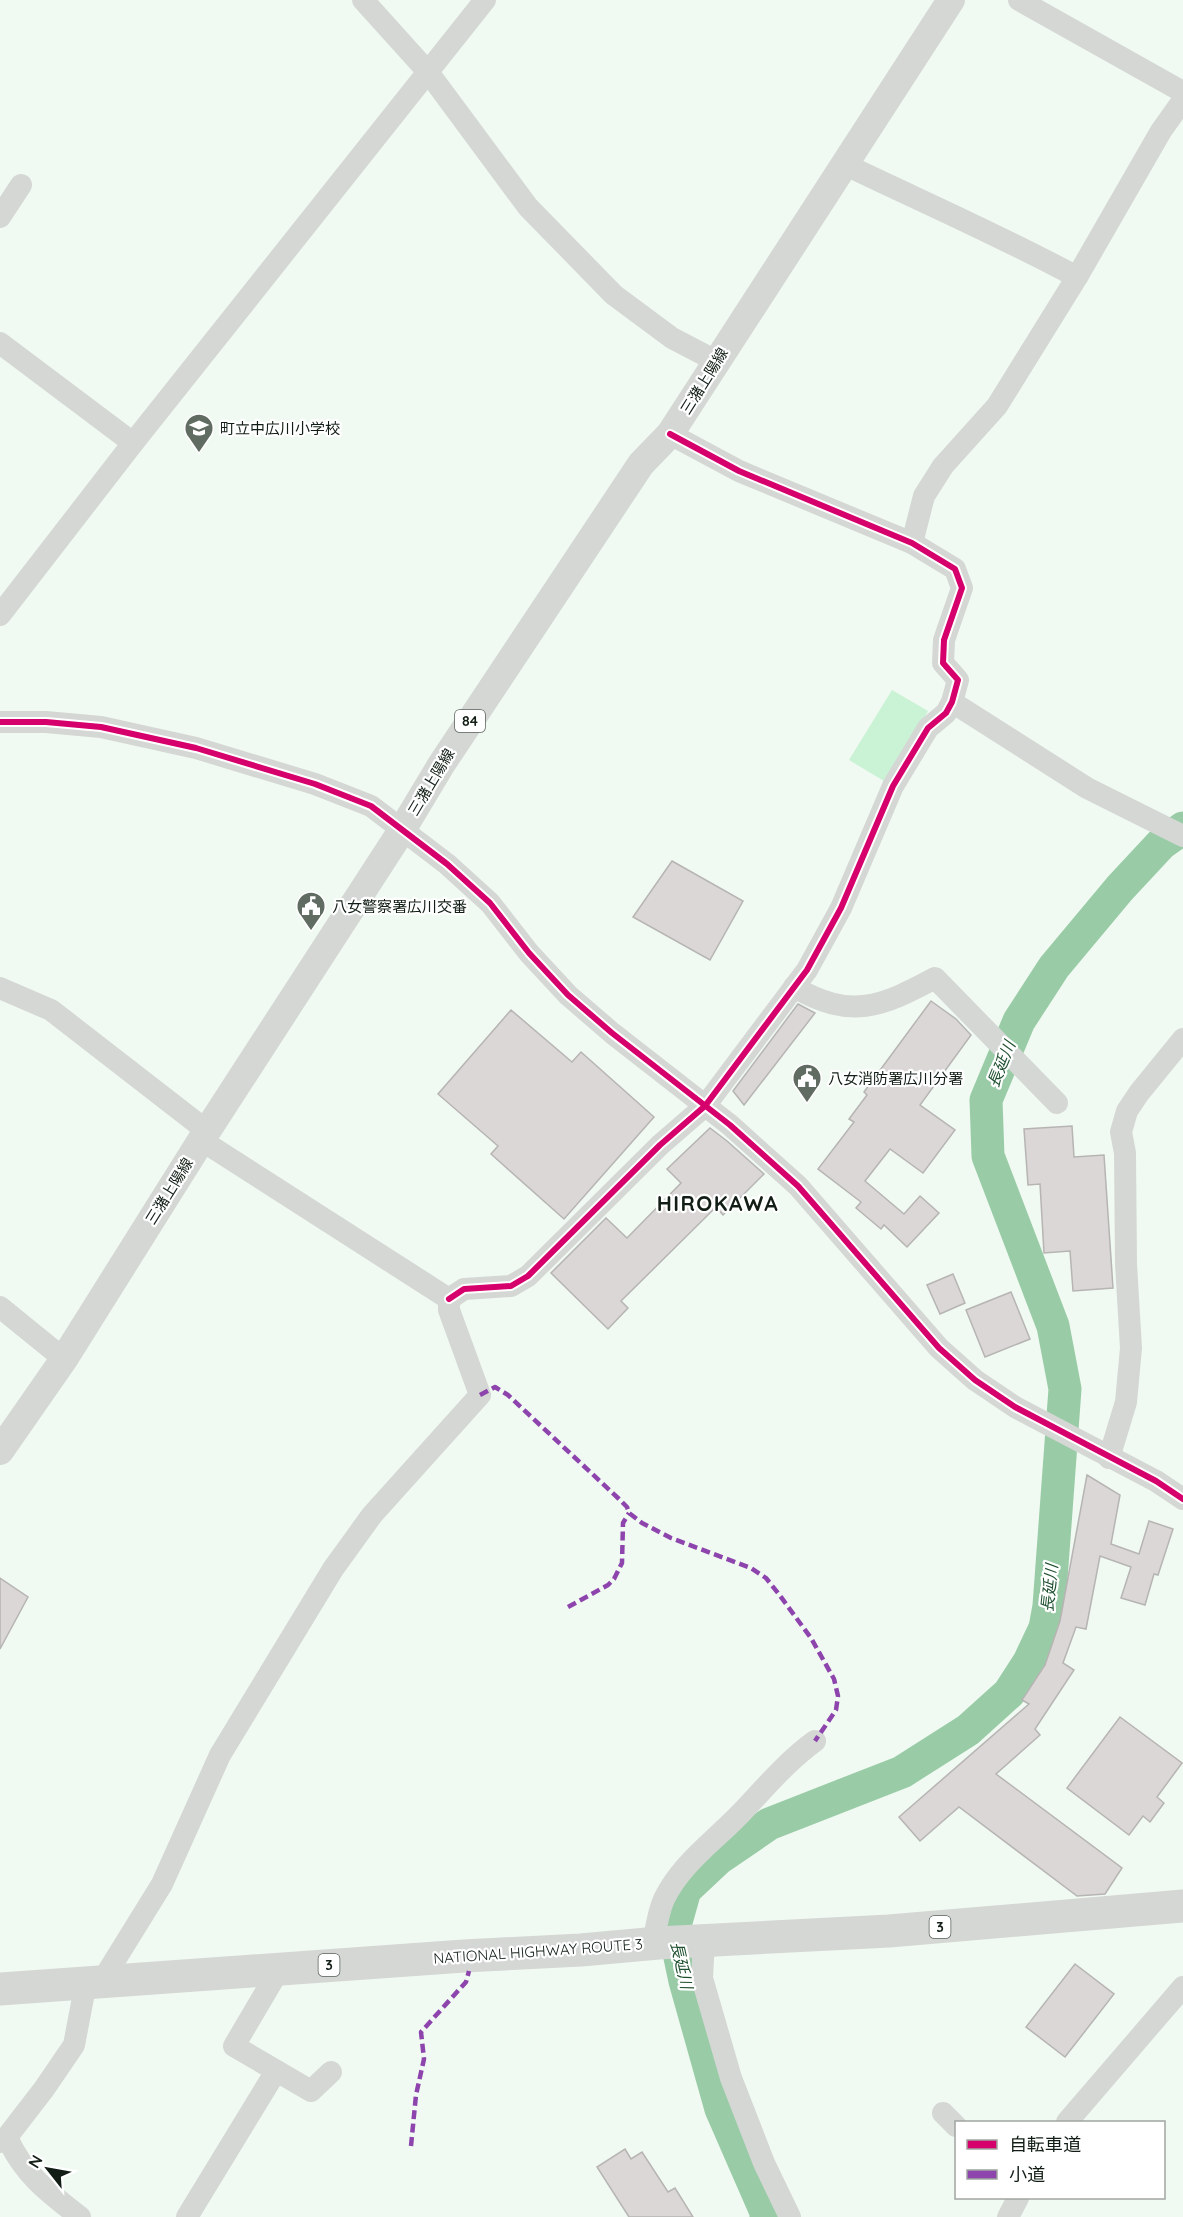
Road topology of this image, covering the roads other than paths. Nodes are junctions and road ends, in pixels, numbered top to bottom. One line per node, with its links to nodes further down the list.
1 (363, 0): 5 (street)
2 (484, 0): 5 (street)
3 (951, 0): 8 (main road, 三潴上陽線 / 84)
4 (1019, 0): 6 (street)
5 (428, 72): 13 (street); 15 (street)
6 (1183, 92)
7 (1183, 100): 11 (street)
8 (846, 165): 11 (street); 13 (main road, 三潴上陽線 / 84)
9 (21, 185): 10 (street)
10 (0, 217)
11 (1077, 277): 16 (street)
12 (0, 343): 15 (street)
13 (716, 361): 14 (main road, 三潴上陽線 / 84)
14 (670, 434): 16 (street); 20 (main road, 三潴上陽線 / 84)
15 (133, 443): 17 (street)
16 (912, 543): 18 (street)
17 (0, 615)
18 (952, 702): 21 (street); 22 (street)
19 (0, 722): 20 (street)
20 (402, 830): 26 (street); 27 (main road, 三潴上陽線 / 84)
21 (1183, 836)
22 (794, 987): 25 (street); 26 (street)
23 (0, 988): 27 (street)
24 (1183, 1039): 32 (street)
25 (1057, 1103)
26 (705, 1106): 28 (street); 32 (street)
27 (204, 1136): 28 (street); 30 (main road, 三潴上陽線 / 84)
28 (449, 1299): 39 (street)
29 (0, 1307): 30 (street)
30 (64, 1359): 31 (main road, 三潴上陽線 / 84)
31 (0, 1451)
32 (1109, 1458): 33 (street)
33 (1183, 1498)
34 (814, 1741): 37 (street)
35 (1183, 1906): 36 (highway, NATIONAL HIGHWAY ROUTE 3 / 3)
36 (700, 1941): 37 (highway, NATIONAL HIGHWAY ROUTE 3 / 3); 49 (street)
37 (655, 1943): 38 (highway, NATIONAL HIGHWAY ROUTE 3 / 3)
38 (280, 1968): 39 (highway, NATIONAL HIGHWAY ROUTE 3 / 3); 42 (street)
39 (94, 1982): 41 (highway, NATIONAL HIGHWAY ROUTE 3 / 3); 45 (street)
40 (1183, 1987): 44 (street)
41 (0, 1989)
42 (276, 2070): 43 (street); 48 (street)
43 (331, 2072)
44 (1068, 2121)
45 (3, 2139): 47 (street)
46 (1017, 2199): 50 (street)
47 (80, 2217)
48 (187, 2217)
49 (790, 2217)
50 (1008, 2217)

